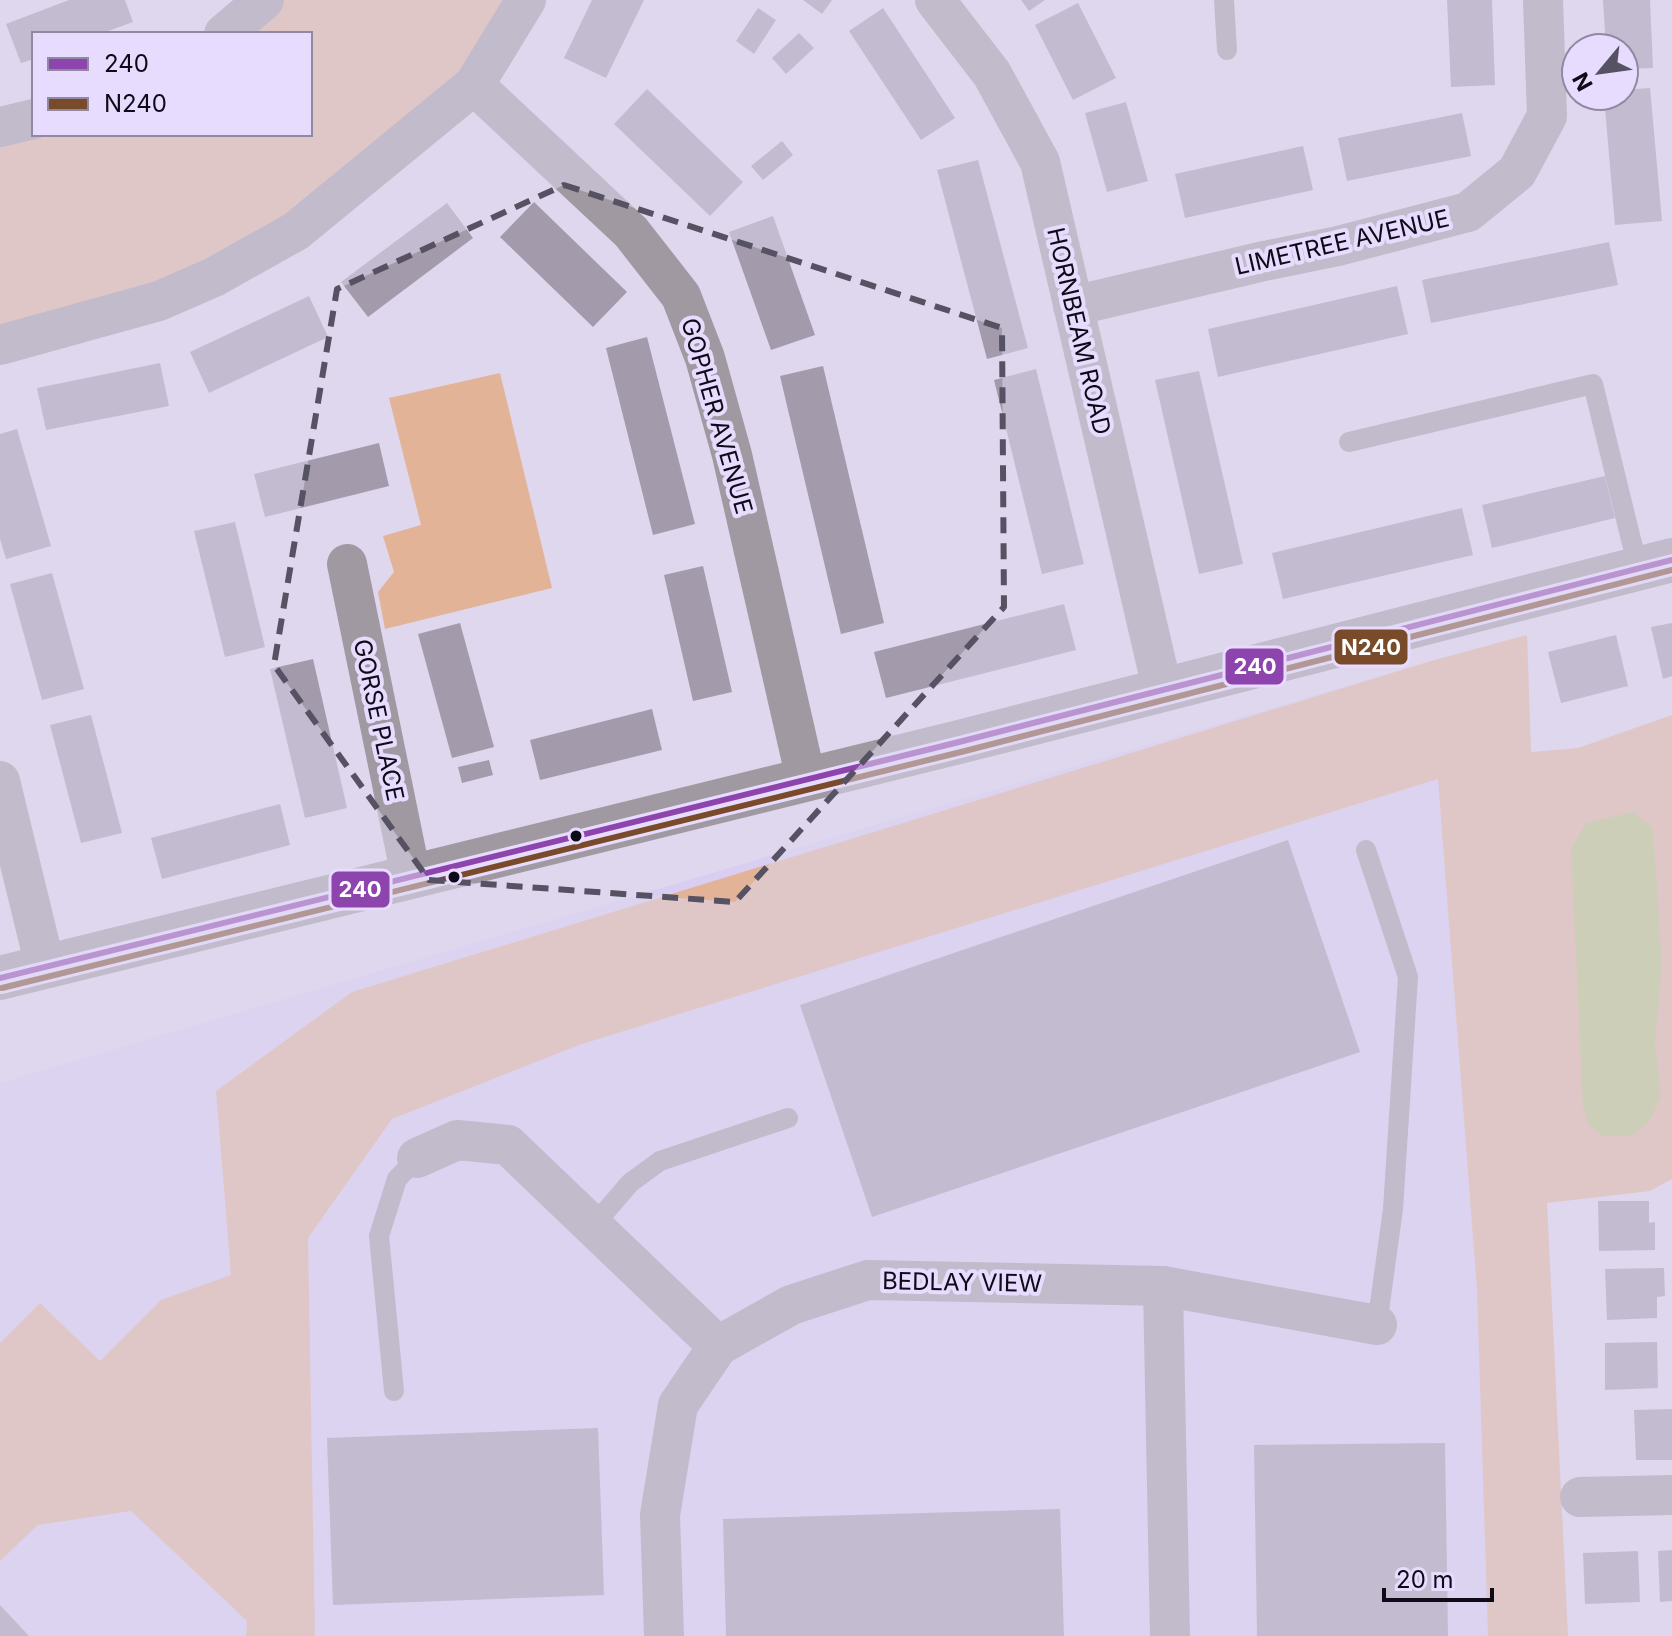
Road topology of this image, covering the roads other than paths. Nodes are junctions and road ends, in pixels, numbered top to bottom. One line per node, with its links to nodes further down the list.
1 (264, 0): 6 (street)
2 (526, 0): 8 (street)
3 (935, 0): 11 (street, HORNBEAM ROAD)
4 (1224, 0): 7 (lane)
5 (1543, 0): 11 (street, LIMETREE AVENUE)
6 (226, 32)
7 (1227, 50)
8 (474, 85): 12 (street); 17 (street, GOPHER AVENUE)
9 (32, 119): 10 (street)
10 (0, 127)
11 (1073, 306): 16 (street, HORNBEAM ROAD)
12 (0, 345)
13 (1349, 442): 15 (lane)
14 (347, 564): 20 (street, GORSE PLACE)
15 (1655, 564): 16 (street)
16 (1162, 688): 17 (street)
17 (806, 779): 20 (street)
18 (0, 781): 21 (street)
19 (1366, 850): 27 (lane)
20 (411, 876): 21 (street)
21 (45, 966): 22 (street)
22 (0, 978)
23 (788, 1118): 25 (lane)
24 (417, 1158): 25 (street); 29 (lane)
25 (593, 1226): 28 (street)
26 (1163, 1286): 27 (street, BEDLAY VIEW); 28 (street, BEDLAY VIEW); 33 (street)
27 (1377, 1325)
28 (718, 1346): 32 (street, BEDLAY VIEW)
29 (394, 1391)
30 (1672, 1495): 31 (street)
31 (1580, 1497)
32 (664, 1636)
33 (1170, 1636)

